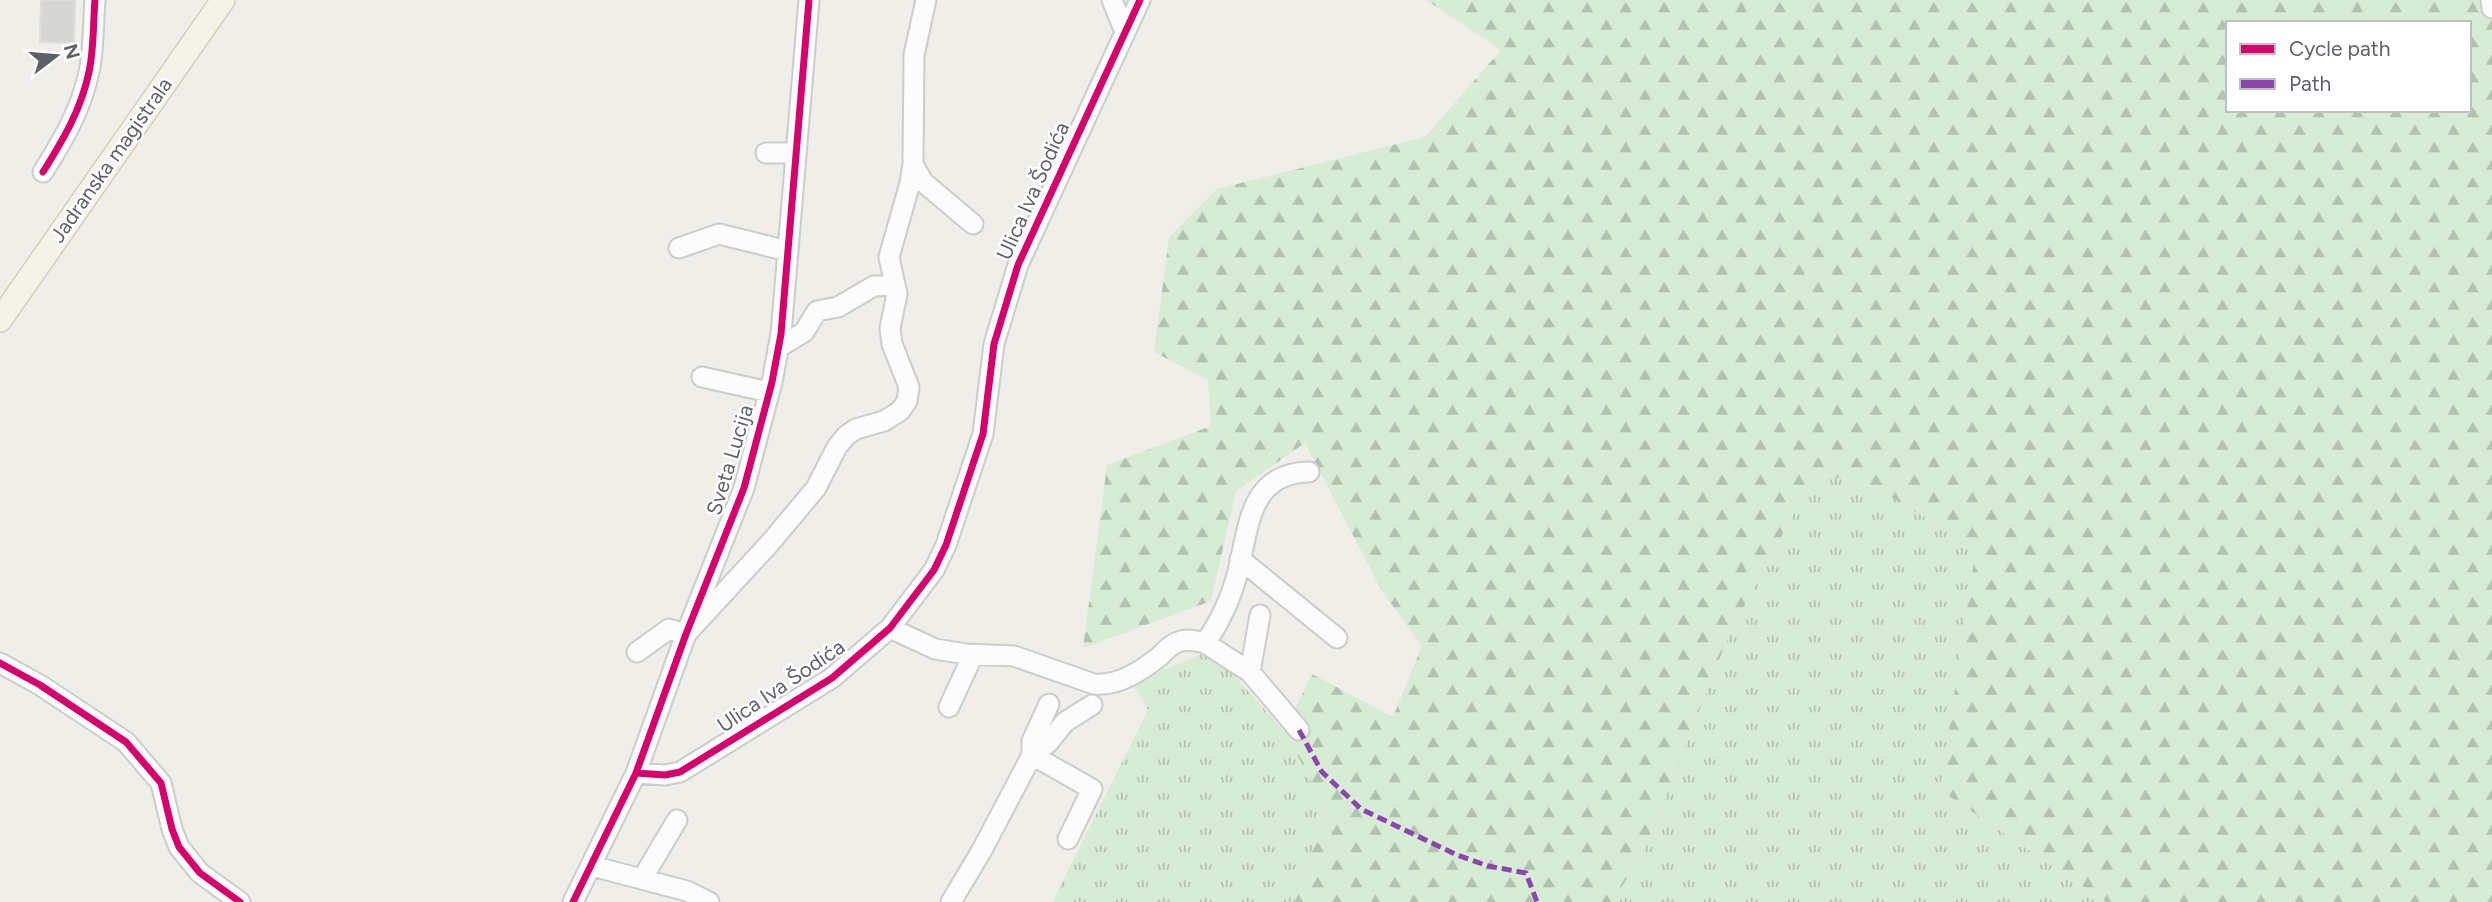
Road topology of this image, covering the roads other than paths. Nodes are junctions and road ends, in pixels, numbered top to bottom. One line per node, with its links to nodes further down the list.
1 (95, 0): 13 (street)
2 (223, 0): 18 (main road, Jadranska magistrala)
3 (809, 0): 11 (street, Sveta Lucija)
4 (926, 0): 12 (street, Sveta Lucija)
5 (1112, 0): 9 (street)
6 (1140, 0): 9 (street, Ulica Iva Šodića)
7 (2491, 0): 8 (street)
8 (2492, 8)
9 (1125, 32): 25 (street, Ulica Iva Šodića)
10 (766, 153): 11 (street)
11 (796, 153): 16 (street, Sveta Lucija)
12 (913, 164): 14 (street); 17 (street, Sveta Lucija)
13 (43, 172)
14 (973, 224)
15 (679, 248): 16 (street)
16 (788, 251): 19 (street, Sveta Lucija)
17 (895, 285): 19 (street); 26 (street, Sveta Lucija)
18 (0, 320)
19 (778, 348): 21 (street, Sveta Lucija)
20 (702, 377): 21 (street)
21 (769, 393): 26 (street, Sveta Lucija)
22 (1309, 472): 23 (street)
23 (1240, 559): 27 (street); 28 (street)
24 (1260, 615): 32 (street)
25 (890, 628): 30 (street); 38 (street, Ulica Iva Šodića)
26 (686, 634): 29 (street); 38 (street, Sveta Lucija)
27 (1336, 638)
28 (1205, 643): 30 (street); 32 (street)
29 (637, 652)
30 (973, 654): 35 (street)
31 (0, 663): 43 (street)
32 (1250, 671): 36 (street)
33 (1049, 704): 37 (street)
34 (1092, 705): 37 (street)
35 (949, 707)
36 (1299, 730)
37 (1032, 755): 40 (street); 46 (street)
38 (636, 773): 41 (street, Sveta Lucija)
39 (677, 820): 42 (street)
40 (1068, 839)
41 (592, 866): 42 (street); 44 (street, Sveta Lucija)
42 (642, 879): 45 (street)
43 (240, 902)
44 (573, 902)
45 (709, 902)
46 (951, 902)

